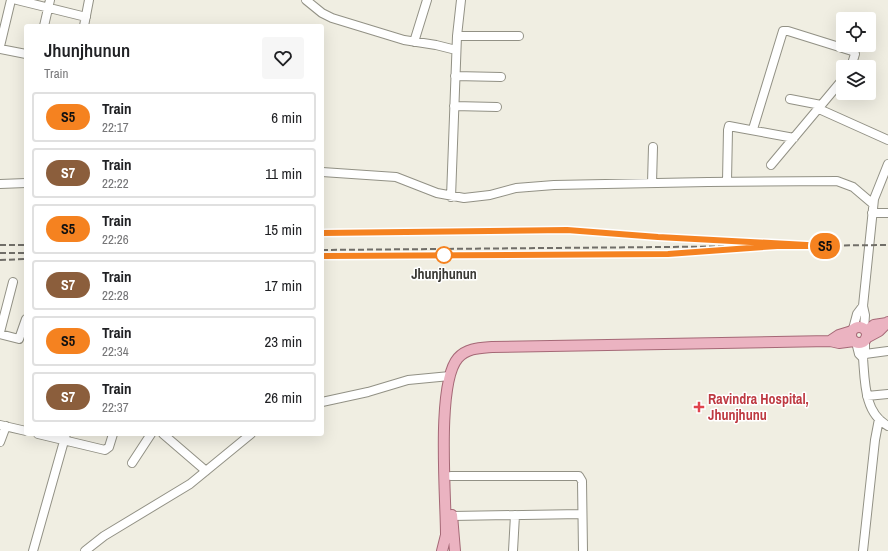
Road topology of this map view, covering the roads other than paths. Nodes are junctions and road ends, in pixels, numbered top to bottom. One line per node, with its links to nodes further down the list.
1 (11, 0): 14 (street)
2 (17, 0): 7 (street)
3 (90, 0): 8 (street)
4 (306, 0): 13 (street)
5 (427, 0): 13 (street)
6 (461, 0): 11 (street)
7 (49, 4): 8 (street); 9 (street)
8 (86, 17): 10 (street)
9 (44, 24)
10 (84, 24)
11 (457, 36): 12 (street); 15 (street)
12 (519, 36)
13 (414, 42): 15 (street)
14 (0, 48): 16 (street)
15 (456, 50): 18 (street)
16 (24, 54)
17 (853, 60): 25 (street)
18 (455, 76): 19 (street); 22 (street)
19 (501, 77)
20 (836, 88): 24 (street)
21 (790, 99): 24 (street)
22 (454, 106): 23 (street); 36 (street)
23 (497, 107)
24 (820, 107): 26 (street); 27 (street)
25 (753, 129): 26 (street); 32 (street)
26 (794, 138): 30 (street)
27 (888, 140)
28 (653, 147): 34 (street)
29 (888, 164): 37 (street)
30 (771, 165)
31 (324, 172): 36 (street)
32 (727, 182): 34 (street); 37 (street)
33 (24, 183): 35 (street)
34 (652, 183): 36 (street)
35 (0, 184)
36 (451, 197)
37 (873, 204): 38 (street)
38 (872, 213): 39 (street); 41 (street)
39 (888, 213)
40 (13, 282): 45 (street)
41 (863, 306): 44 (street); 46 (street)
42 (887, 323): 46 (main road)
43 (24, 325): 45 (street)
44 (853, 330): 46 (main road); 47 (main road)
45 (0, 333)
46 (862, 337): 47 (main road); 49 (street)
47 (830, 341): 50 (main road)
48 (888, 351): 49 (street)
49 (864, 356): 53 (street)
50 (450, 376): 51 (main road); 54 (street)
51 (446, 394): 67 (main road); 73 (main road)
52 (888, 394): 53 (street)
53 (867, 396): 55 (street)
54 (324, 402)
55 (879, 419): 57 (street); 77 (street)
56 (3, 426): 58 (street); 64 (street)
57 (888, 426)
58 (24, 431)
59 (112, 436): 63 (street)
60 (150, 436): 65 (street)
61 (165, 436): 66 (street)
62 (249, 436): 66 (street)
63 (65, 437): 71 (street)
64 (0, 442)
65 (132, 463)
66 (206, 471): 72 (street)
67 (451, 476): 68 (street); 70 (main road)
68 (582, 514): 69 (street); 76 (street)
69 (515, 515): 70 (street); 75 (street)
70 (452, 516): 74 (main road)
71 (33, 551)
72 (85, 551)
73 (442, 551)
74 (455, 551)
75 (513, 551)
76 (582, 551)
77 (863, 551)

